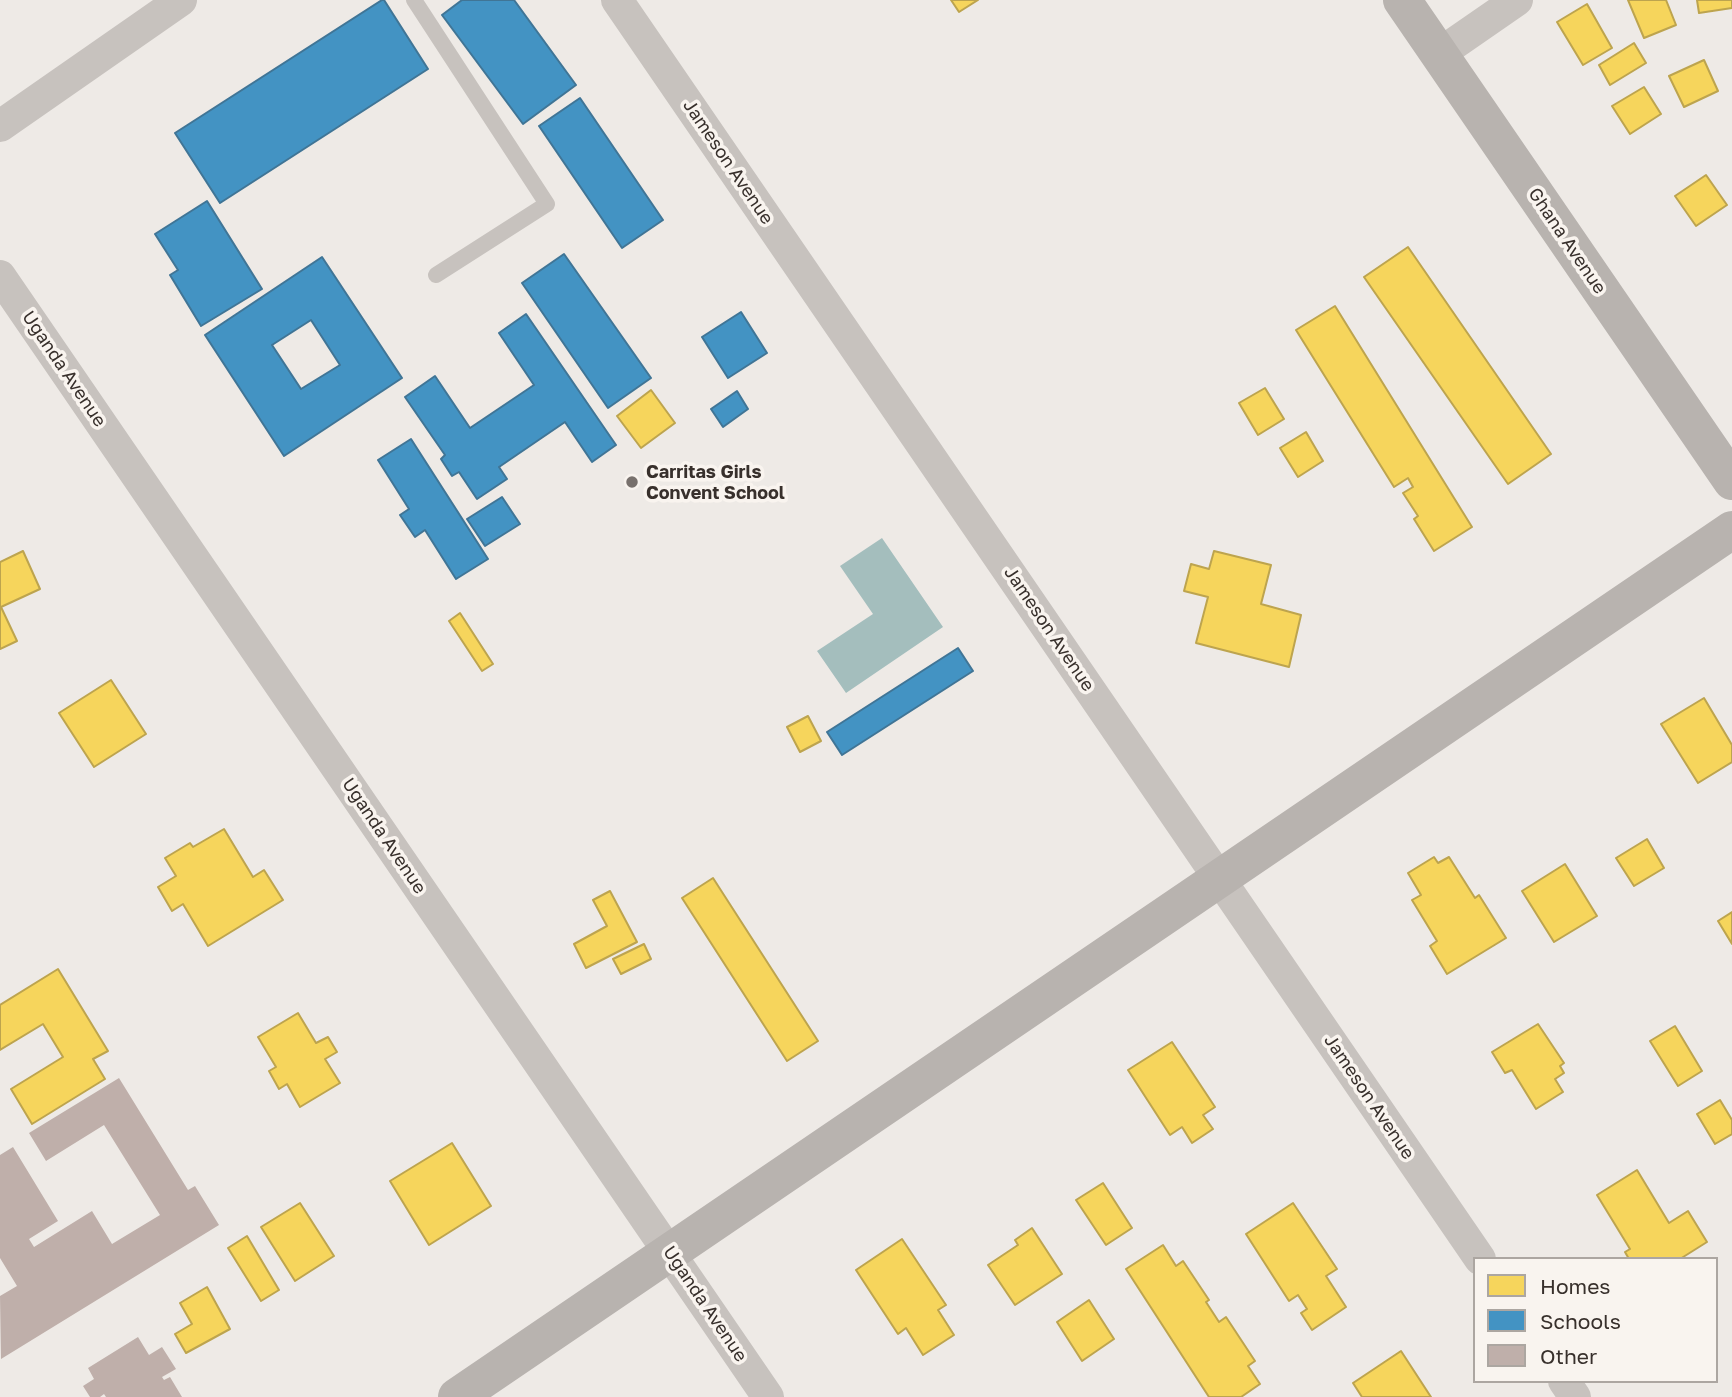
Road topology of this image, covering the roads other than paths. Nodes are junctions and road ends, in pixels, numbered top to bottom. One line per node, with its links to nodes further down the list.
1 (181, 0): 7 (street)
2 (414, 0): 8 (lane)
3 (617, 0): 12 (street, Jameson Avenue)
4 (1402, 0): 6 (main road, Ghana Avenue)
5 (1517, 0): 6 (street)
6 (1439, 54): 10 (main road, Ghana Avenue)
7 (0, 126)
8 (436, 275)
9 (0, 276): 13 (street, Uganda Avenue)
10 (1732, 481)
11 (1732, 530): 12 (main road)
12 (1219, 878): 13 (main road); 14 (street, Jameson Avenue)
13 (669, 1252): 15 (main road); 16 (street, Uganda Avenue)
14 (1479, 1257)
15 (457, 1397)
16 (768, 1397)

